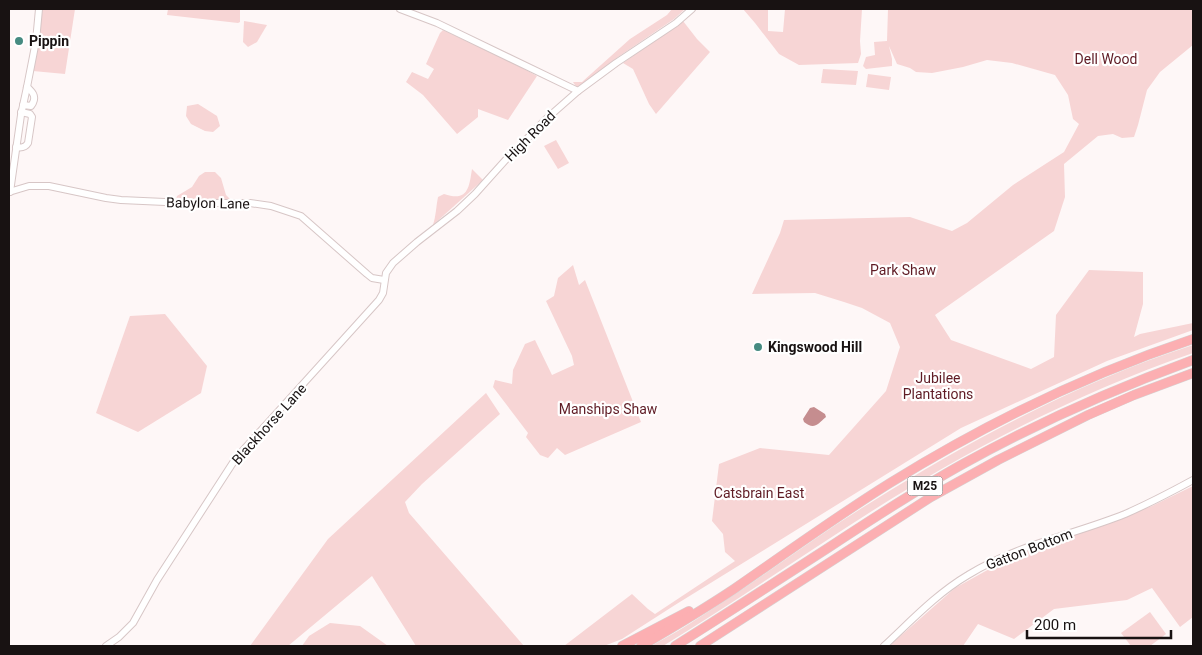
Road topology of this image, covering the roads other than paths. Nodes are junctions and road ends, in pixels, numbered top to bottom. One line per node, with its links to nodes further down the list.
1 (39, 9): 5 (street)
2 (400, 9): 4 (street)
3 (692, 9): 4 (street, High Road)
4 (578, 91): 8 (street, High Road)
5 (22, 109): 6 (street); 6 (street)
6 (16, 147): 7 (street)
7 (9, 192): 8 (street, Babylon Lane)
8 (384, 280): 14 (street, Blackhorse Lane)
9 (1193, 339): 13 (highway, M25)
10 (1193, 360): 17 (highway, M25)
11 (1193, 373): 18 (highway, M25)
12 (1193, 480): 19 (street, Gatton Bottom)
13 (732, 590): 15 (highway, M25); 16 (highway, M25)
14 (106, 646)
15 (622, 646)
16 (641, 646)
17 (675, 646)
18 (700, 646)
19 (884, 646)

